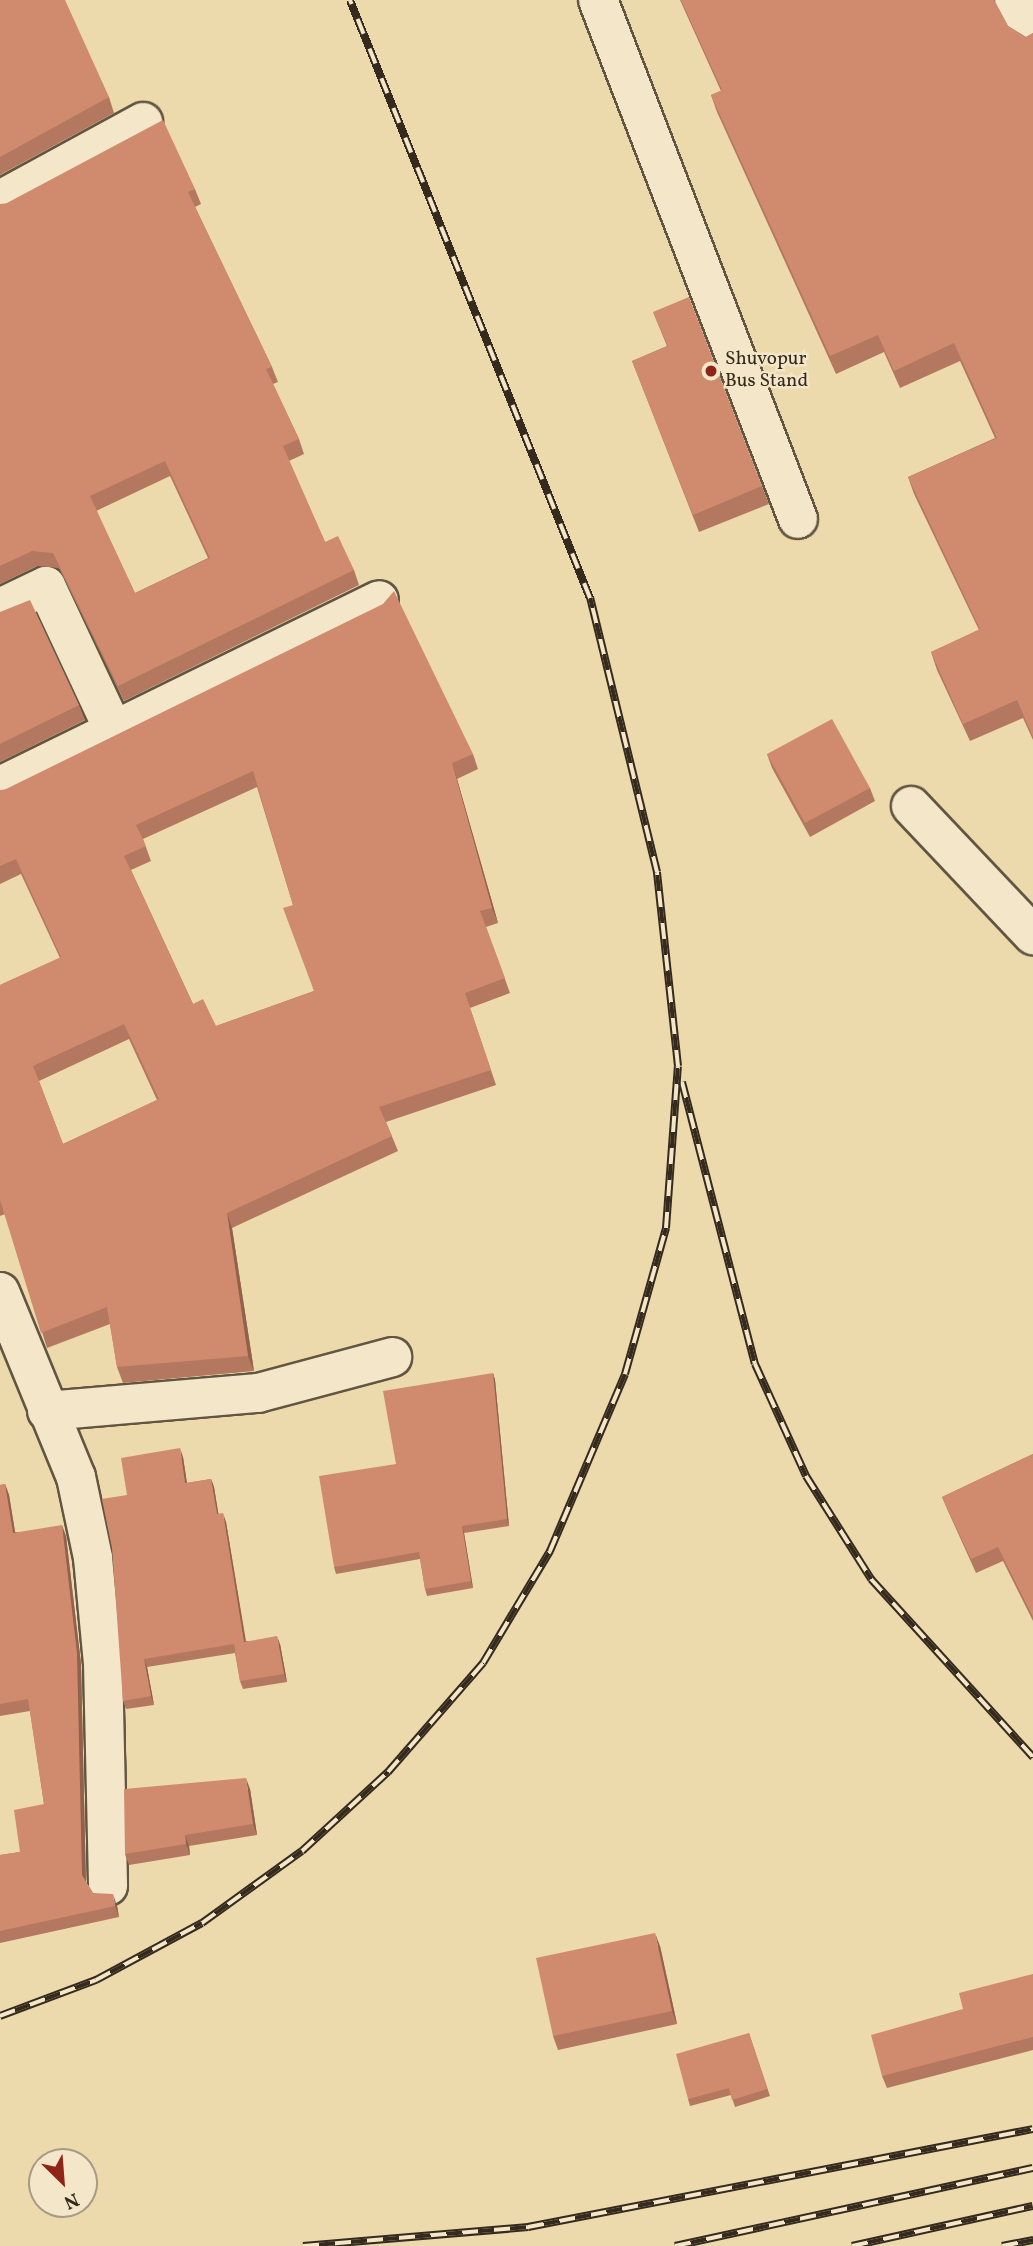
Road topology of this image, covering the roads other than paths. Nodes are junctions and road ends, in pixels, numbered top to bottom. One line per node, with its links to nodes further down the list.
1 (598, 0): 6 (street)
2 (1014, 0): 3 (street)
3 (1033, 32)
4 (142, 122): 5 (street)
5 (0, 200)
6 (797, 519)
7 (379, 600): 9 (street)
8 (0, 608): 9 (street)
9 (114, 732): 10 (street)
10 (0, 786)
11 (911, 807): 12 (street)
12 (1033, 935)
13 (0, 1292): 15 (street)
14 (392, 1357): 15 (street)
15 (47, 1411): 16 (street)
16 (108, 1886)

